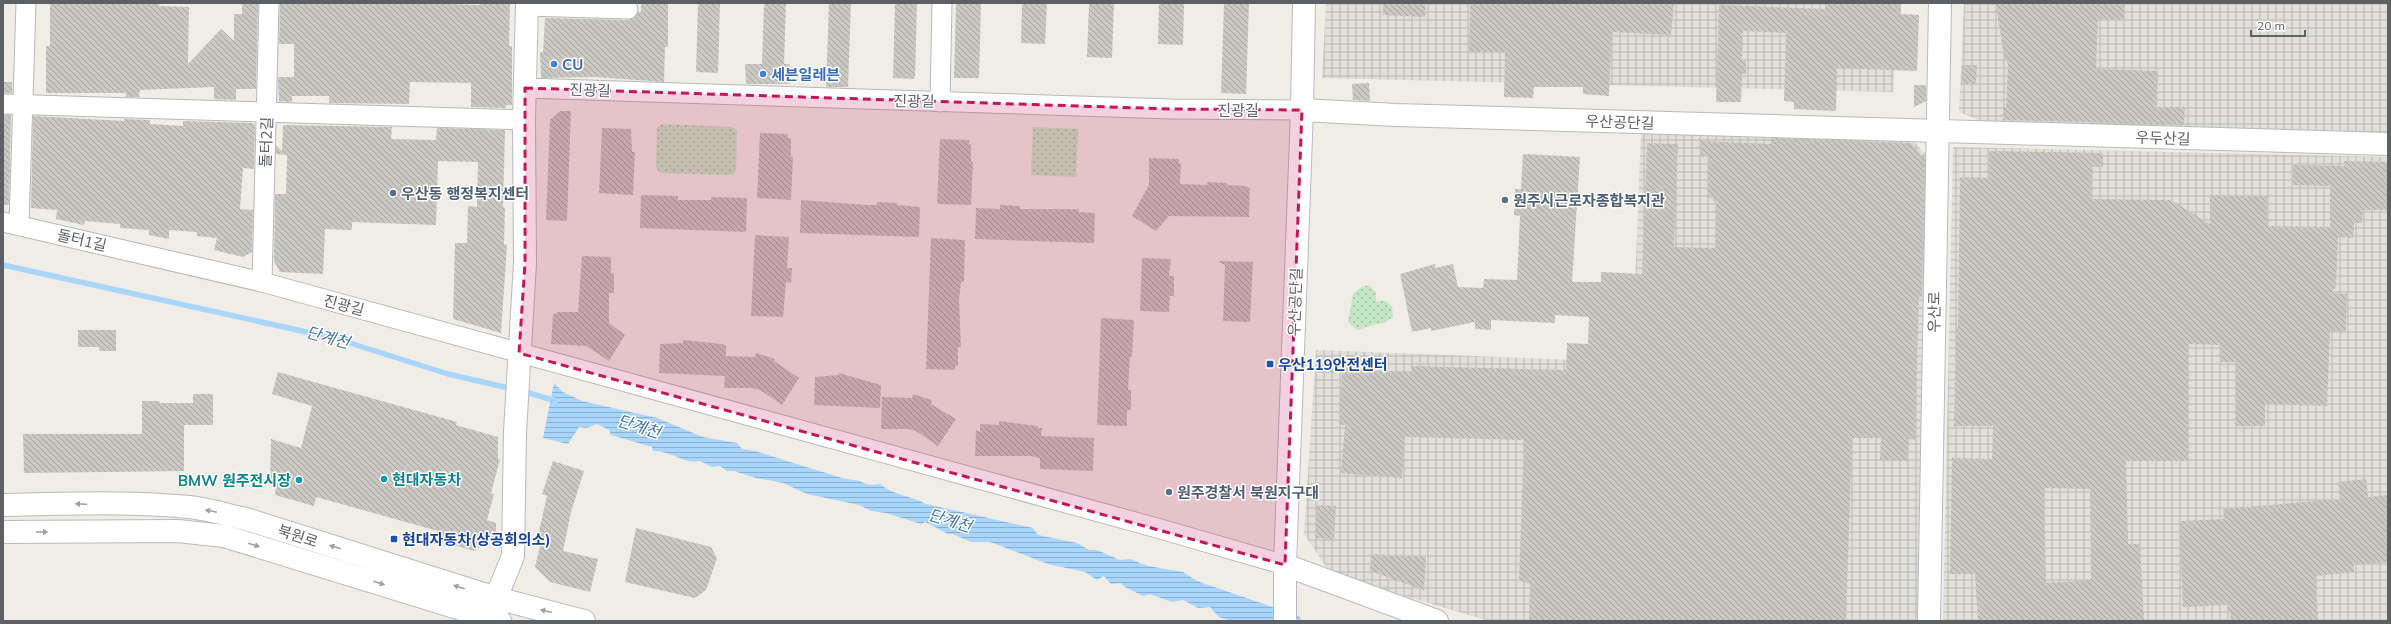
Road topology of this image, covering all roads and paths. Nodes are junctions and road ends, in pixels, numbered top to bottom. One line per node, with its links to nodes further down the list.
1 (26, 3): 11 (street, 돌터1길)
2 (269, 3): 13 (street, 돌터2길)
3 (942, 3): 9 (street)
4 (1304, 3): 12 (street, 우산공단길)
5 (1940, 3): 15 (street, 우산로)
6 (527, 4): 7 (street); 8 (street)
7 (628, 9)
8 (525, 88): 9 (street, 진광길); 14 (street)
9 (940, 102): 12 (street, 진광길)
10 (3, 104): 11 (street)
11 (24, 104): 13 (street); 17 (street, 돌터1길)
12 (1302, 110): 15 (street, 우산공단길); 22 (street, 우산공단길)
13 (267, 113): 14 (street); 18 (street, 돌터2길)
14 (524, 120): 19 (street)
15 (1938, 132): 16 (street, 우두산길); 27 (street, 우산로)
16 (2388, 144)
17 (11, 223): 18 (street, 돌터1길)
18 (262, 282): 19 (street, 진광길)
19 (519, 355): 22 (street, 진광길); 23 (street)
20 (3, 505): 23 (street, 북원로, one-way to 20)
21 (3, 532): 23 (street, 북원로, one-way to 23)
22 (1285, 565): 25 (street, 우산공단길); 26 (street)
23 (496, 613): 24 (street, 북원로, one-way to 23)
24 (584, 621)
25 (1285, 621)
26 (1437, 621)
27 (1929, 621)

